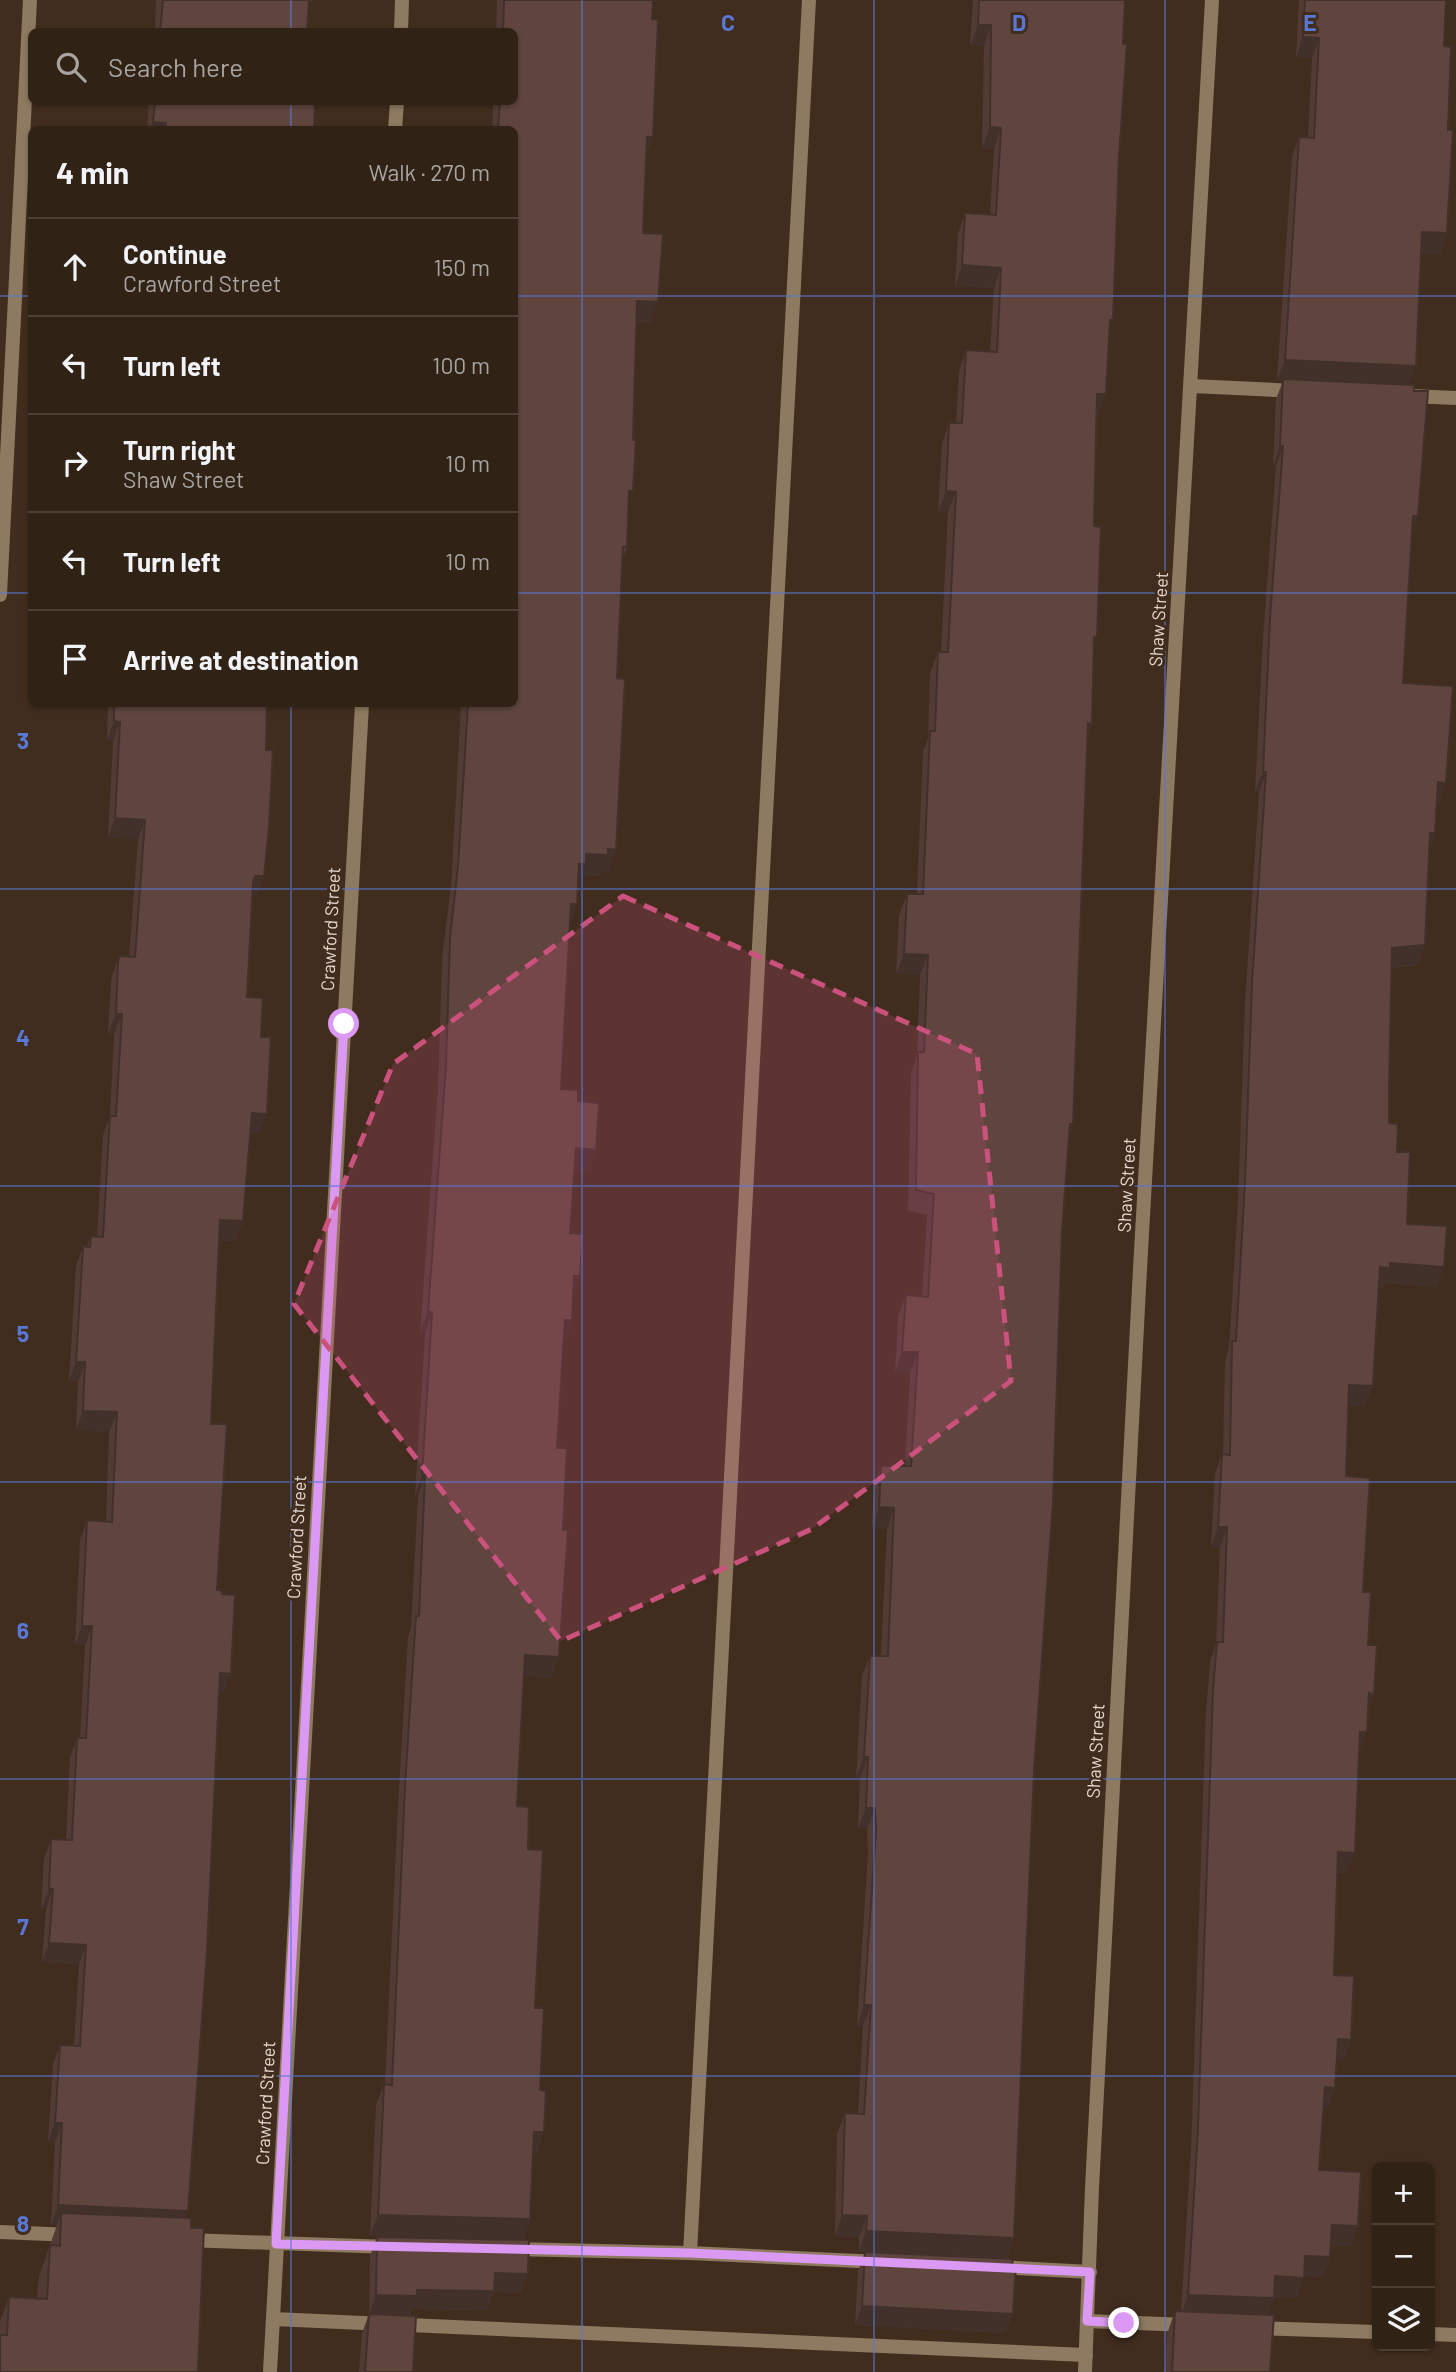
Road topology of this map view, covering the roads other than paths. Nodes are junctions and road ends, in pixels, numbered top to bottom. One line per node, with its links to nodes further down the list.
1 (30, 0): 5 (street)
2 (402, 0): 6 (street)
3 (809, 0): 22 (street)
4 (1212, 0): 10 (street, Shaw Street)
5 (29, 28)
6 (401, 28)
7 (28, 40): 14 (street)
8 (397, 105): 9 (street)
9 (395, 126)
10 (1192, 386): 11 (street); 25 (street, Shaw Street)
11 (1310, 391)
12 (1390, 395): 13 (street)
13 (1456, 398)
14 (0, 595)
15 (362, 707): 19 (street, Crawford Street)
16 (0, 2232): 17 (street)
17 (81, 2235)
18 (176, 2239): 19 (street)
19 (276, 2244): 20 (street); 26 (street, Crawford Street)
20 (406, 2247)
21 (501, 2249): 22 (street)
22 (690, 2253): 23 (street)
23 (899, 2263)
24 (983, 2267): 25 (street)
25 (1090, 2272): 27 (street, Shaw Street)
26 (273, 2319): 33 (street); 34 (street, Crawford Street)
27 (1087, 2321): 28 (street); 33 (street, Shaw Street)
28 (1204, 2326)
29 (1244, 2327): 30 (street)
30 (1372, 2332)
31 (1435, 2334): 32 (street)
32 (1456, 2335)
33 (1086, 2355): 35 (street, Shaw Street)
34 (270, 2372)
35 (1086, 2372)

